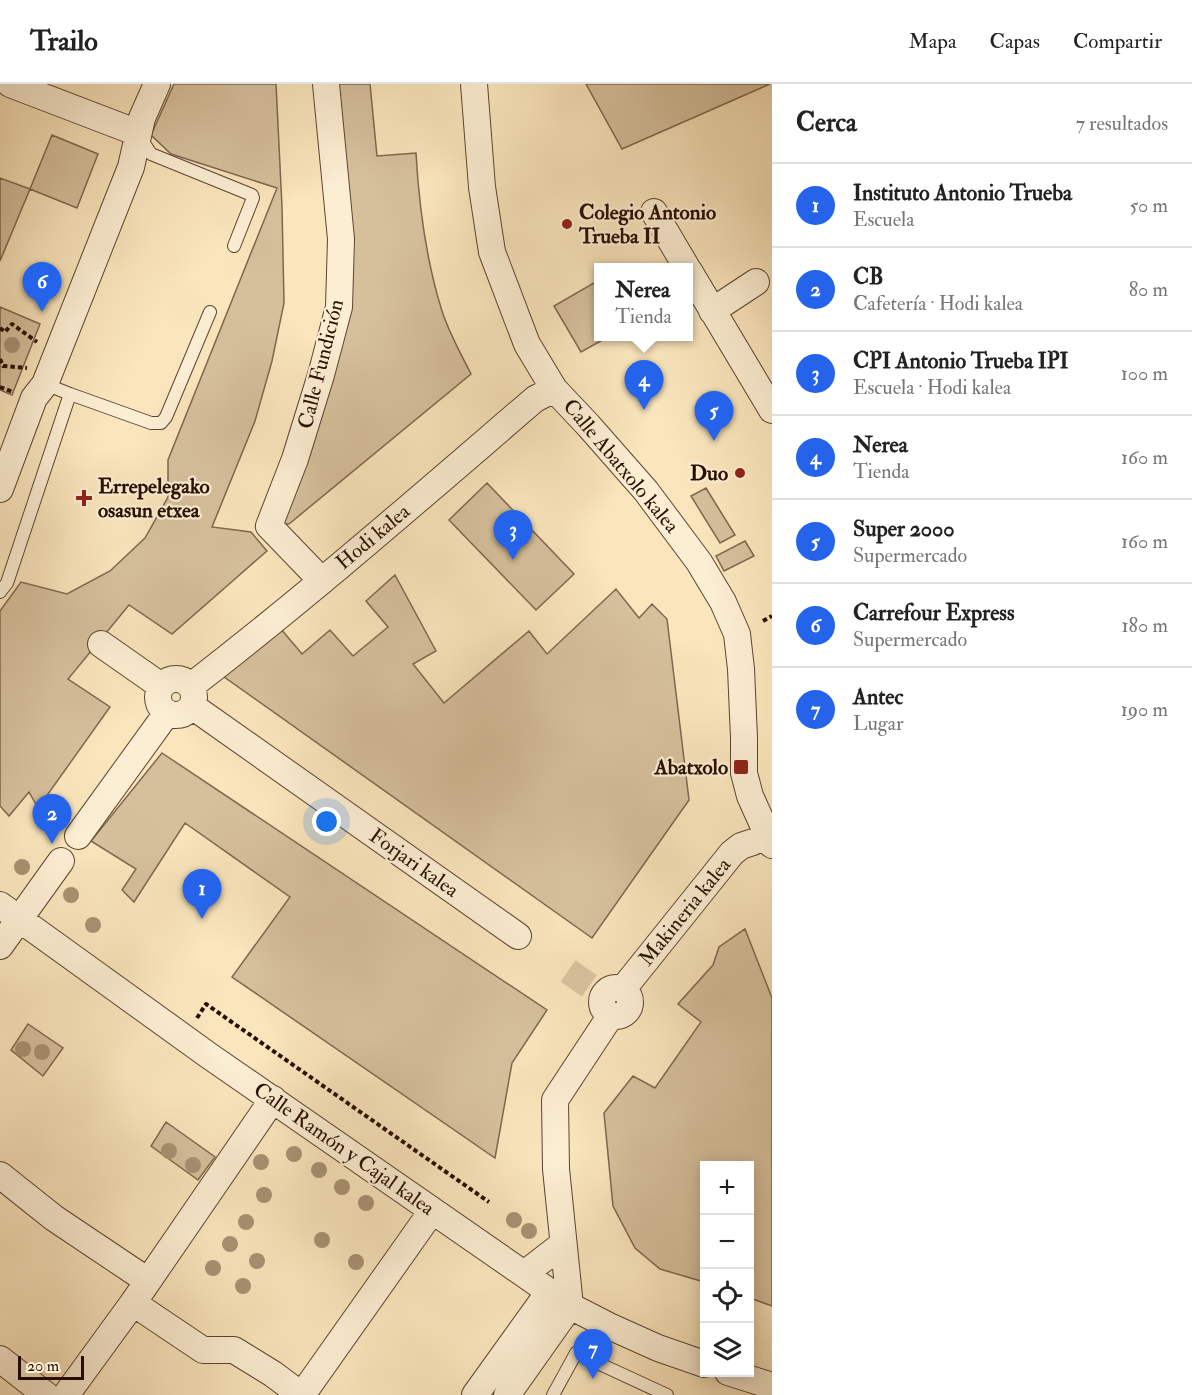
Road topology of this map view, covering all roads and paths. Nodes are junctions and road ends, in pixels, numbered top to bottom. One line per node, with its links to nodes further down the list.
1 (10, 84): 5 (street)
2 (158, 84): 5 (street)
3 (326, 84): 24 (street, Calle Fundición)
4 (474, 84): 19 (street, Calle Abatxolo kalea)
5 (138, 133): 7 (lane); 17 (street)
6 (654, 212): 8 (street)
7 (234, 246)
8 (684, 263)
9 (693, 278): 11 (street)
10 (756, 282): 11 (street)
11 (712, 311): 22 (street)
12 (210, 312): 21 (lane)
13 (0, 328): 14 (path)
14 (37, 343)
15 (0, 359): 16 (path)
16 (1, 368): 17 (path)
17 (36, 376): 21 (lane); 23 (street)
18 (0, 387): 20 (path)
19 (554, 388): 24 (street, Hodi kalea); 33 (street, Calle Abatxolo kalea)
20 (17, 394)
21 (70, 394): 25 (lane)
22 (772, 410)
23 (0, 489)
24 (321, 581): 30 (street, Hodi kalea)
25 (0, 592)
26 (772, 616): 27 (path)
27 (763, 621)
28 (101, 644): 29 (street)
29 (161, 686): 30 (street); 31 (street)
30 (191, 696): 31 (street); 36 (street, Forjari kalea)
31 (167, 713): 32 (street)
32 (78, 836)
33 (763, 843): 43 (street, Makineria kalea)
34 (61, 861): 35 (street)
35 (10, 912): 37 (street); 39 (street, Calle Ramón y Cajal kalea)
36 (518, 936)
37 (0, 946)
38 (194, 1021): 41 (path)
39 (273, 1099): 42 (street, Calle Ramón y Cajal kalea); 45 (street)
40 (0, 1175): 45 (street)
41 (489, 1202)
42 (432, 1211): 44 (street, Calle Ramón y Cajal kalea); 54 (street)
43 (563, 1244): 44 (street); 46 (street, Makineria kalea)
44 (524, 1274): 46 (street, Calle Ramón y Cajal kalea)
45 (148, 1281): 47 (street)
46 (560, 1299): 49 (street, Calle Ramón y Cajal kalea); 55 (street); 56 (street)
47 (133, 1303): 53 (street); 54 (street)
48 (0, 1359): 52 (street)
49 (700, 1362)
50 (738, 1377): 51 (street)
51 (759, 1388)
52 (46, 1395)
53 (66, 1395)
54 (302, 1395)
55 (476, 1395)
56 (507, 1395)
57 (553, 1395): 58 (lane)
58 (667, 1395)

